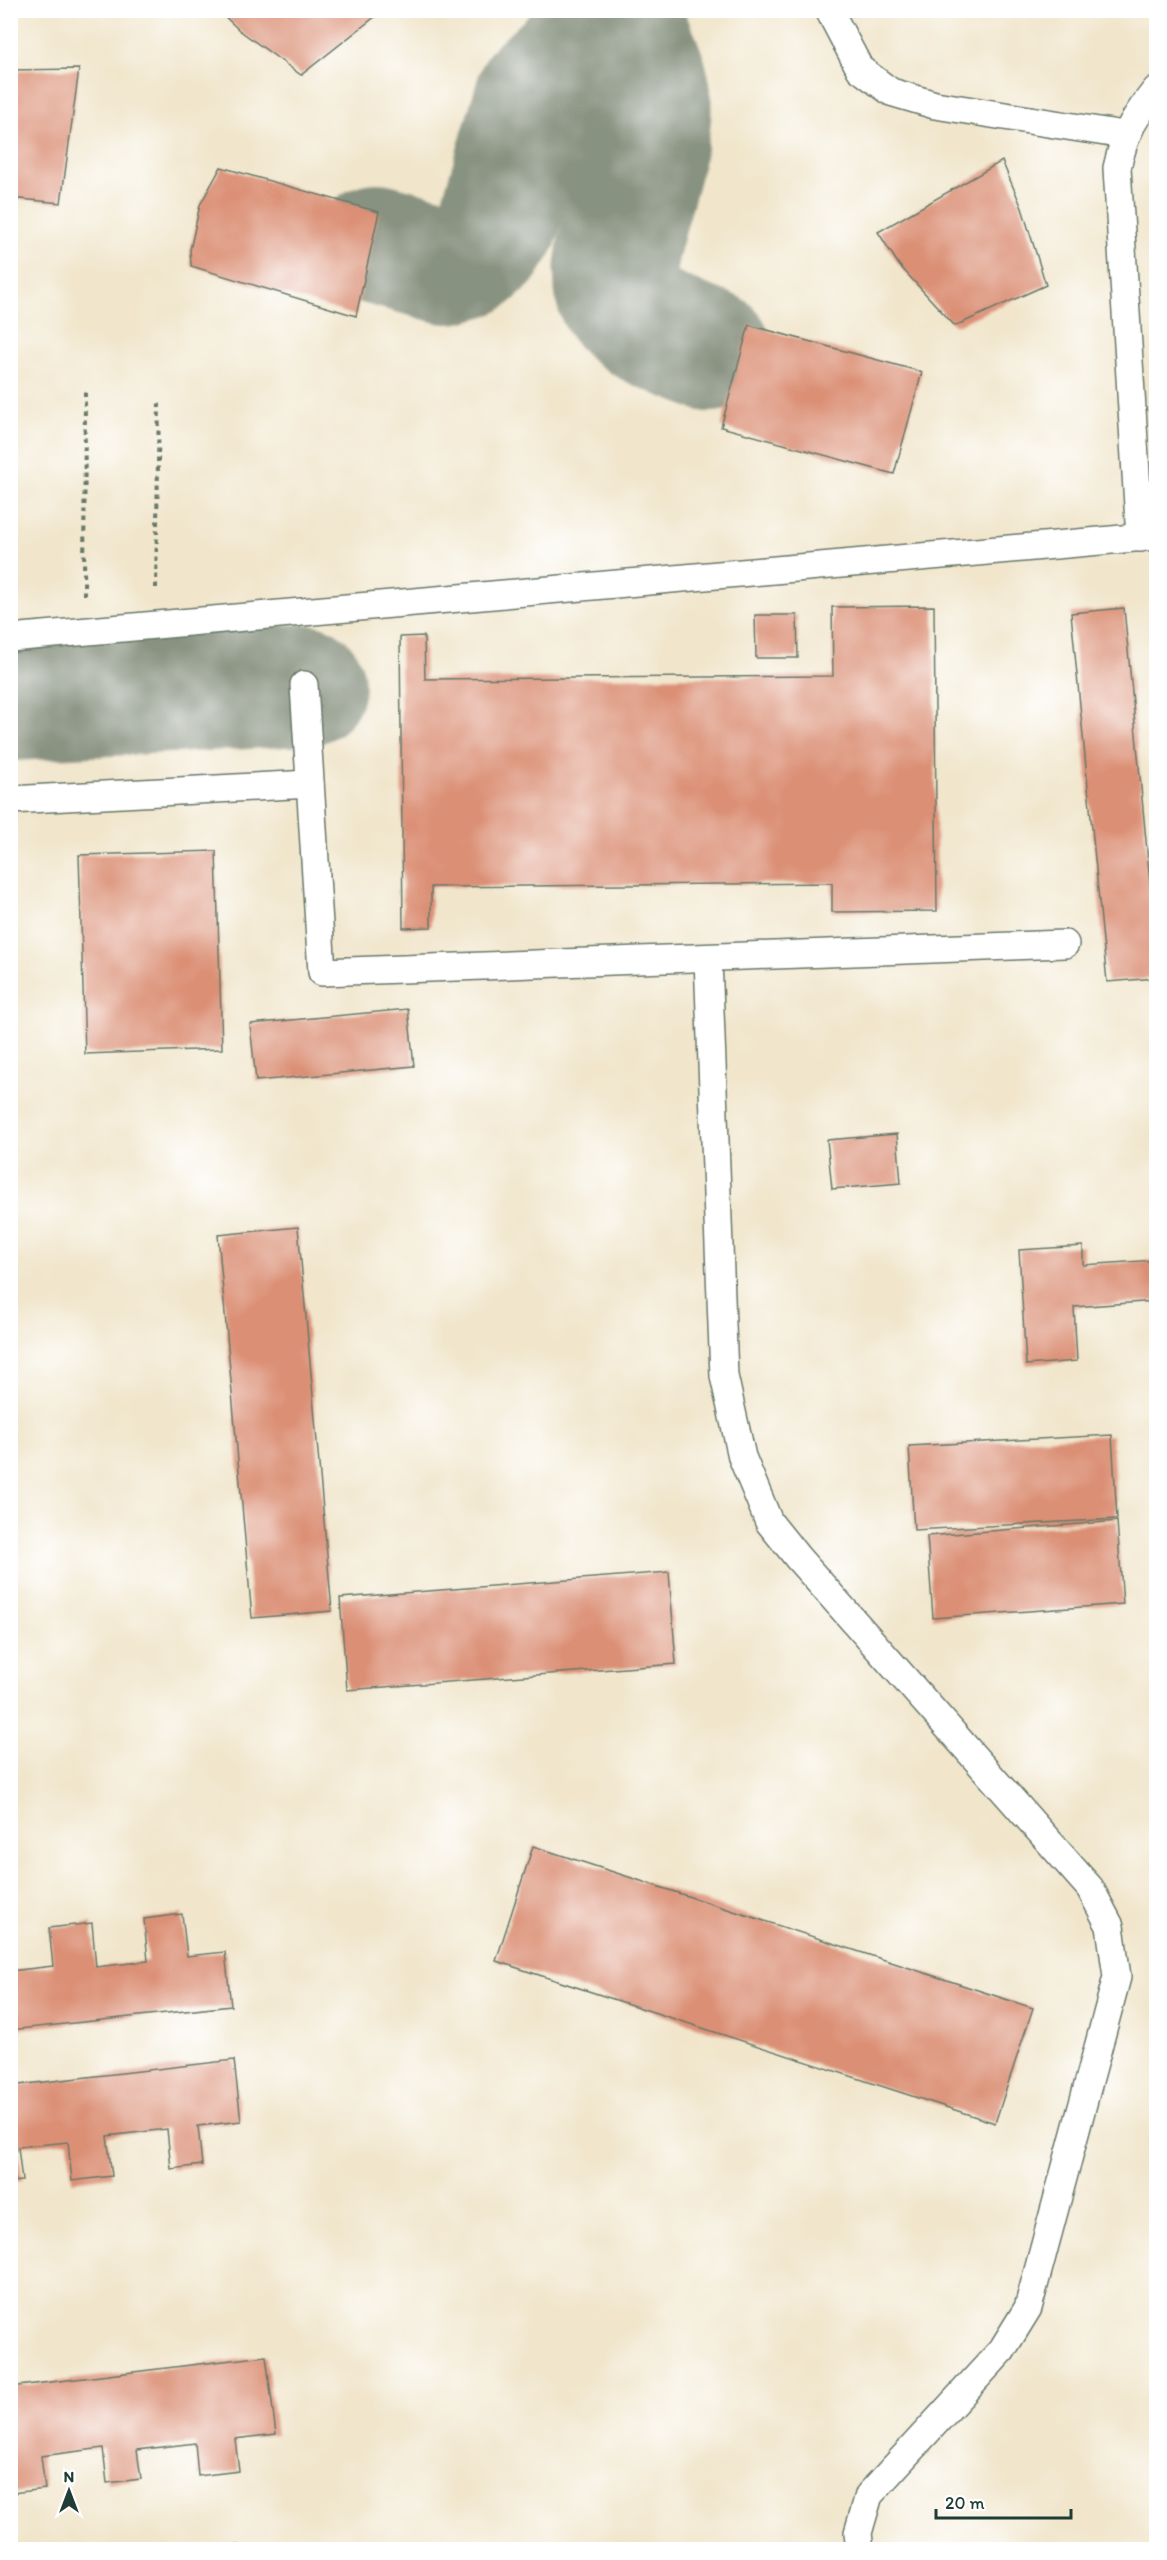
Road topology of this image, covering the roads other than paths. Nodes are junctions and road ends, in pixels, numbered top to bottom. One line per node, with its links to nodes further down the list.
1 (829, 10): 3 (lane)
2 (1156, 90): 3 (lane)
3 (1124, 135): 4 (lane)
4 (1148, 537): 5 (lane)
5 (10, 638)
6 (304, 685): 7 (lane)
7 (310, 784): 8 (lane); 10 (lane)
8 (10, 800)
9 (1065, 944): 10 (lane)
10 (708, 959): 11 (lane)
11 (860, 2550)

